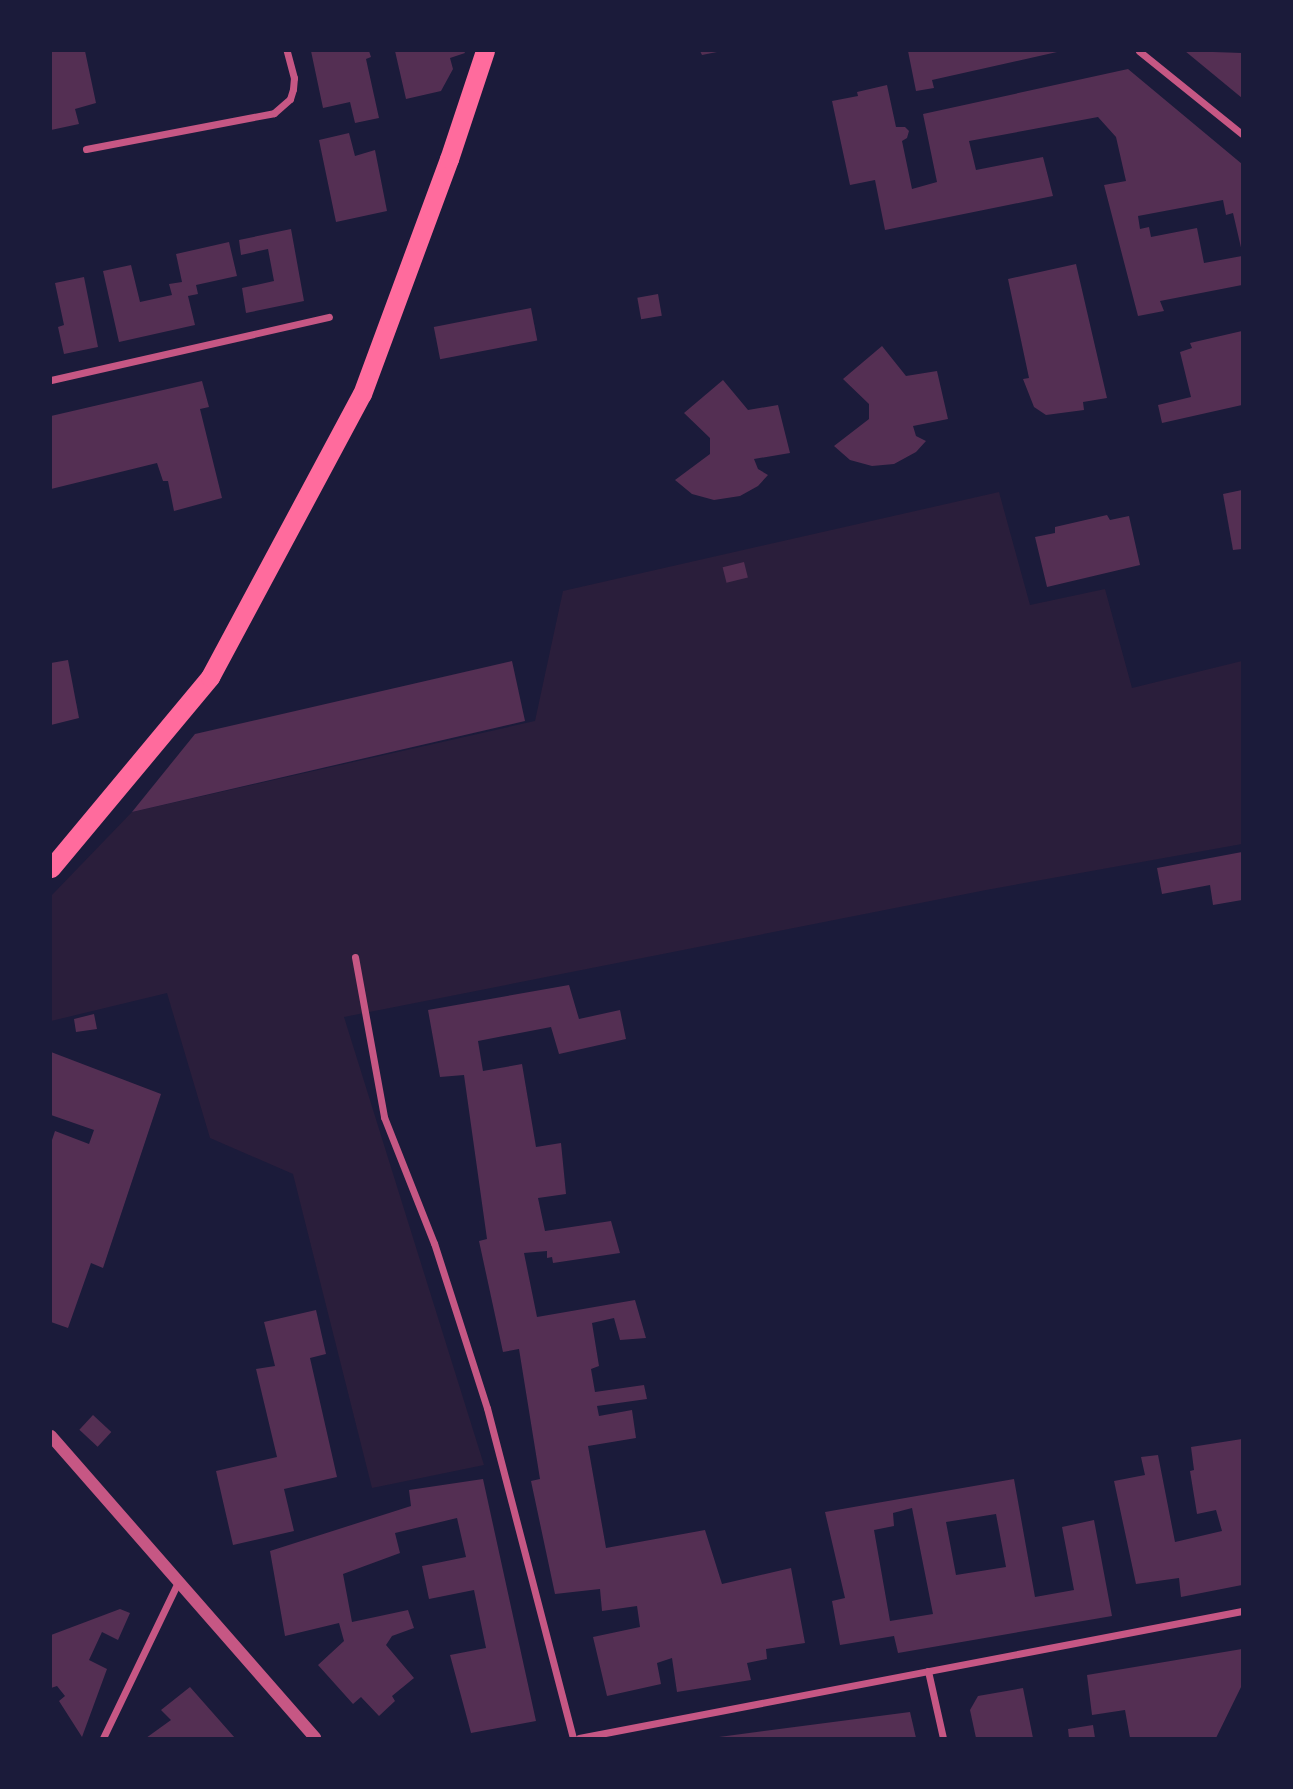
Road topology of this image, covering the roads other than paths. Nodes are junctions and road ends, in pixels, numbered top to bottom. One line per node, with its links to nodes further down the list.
1 (287, 51): 5 (street)
2 (485, 51): 8 (highway)
3 (1139, 51): 4 (street)
4 (1242, 134)
5 (86, 149)
6 (329, 317): 7 (street)
7 (51, 380)
8 (51, 868)
9 (355, 957): 16 (street)
10 (51, 1436): 11 (street)
11 (178, 1582): 14 (street); 15 (street)
12 (1242, 1611): 13 (street)
13 (928, 1671): 17 (street); 18 (street)
14 (103, 1738)
15 (315, 1738)
16 (573, 1738)
17 (579, 1738)
18 (943, 1738)

